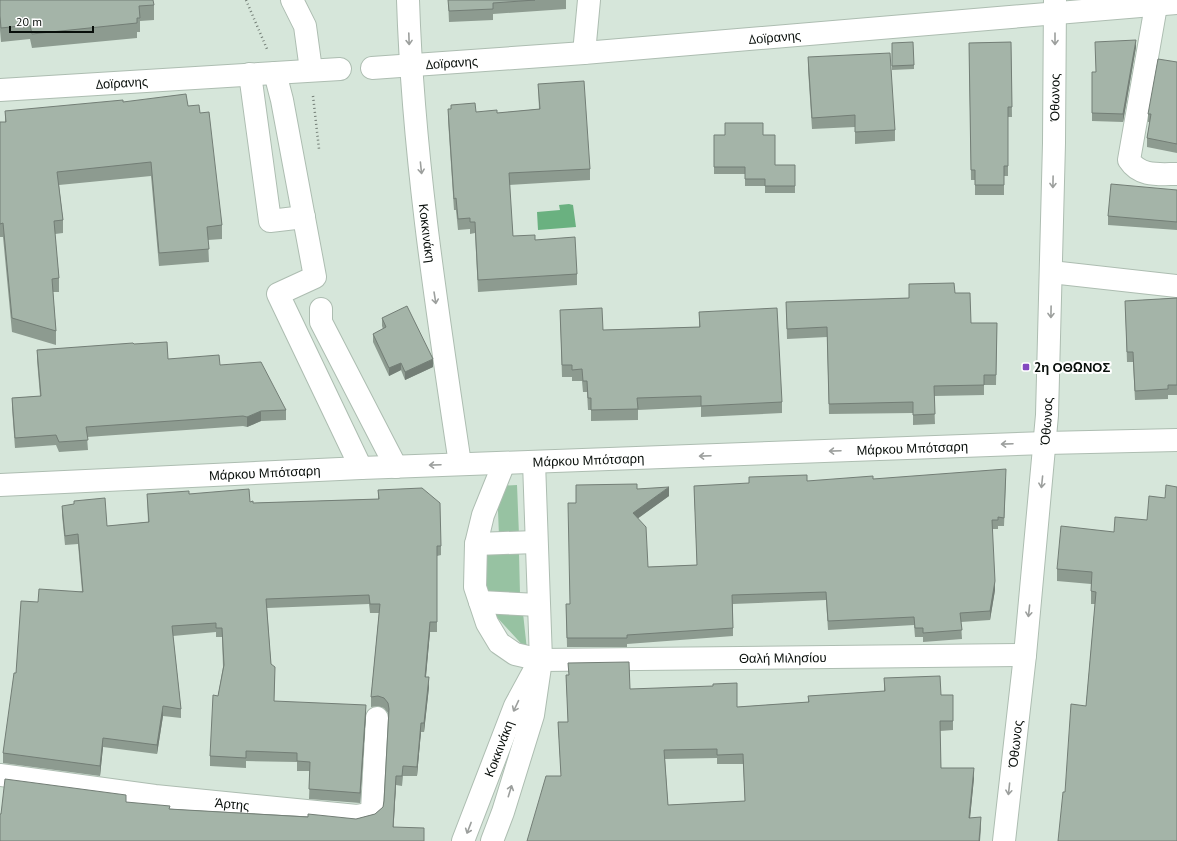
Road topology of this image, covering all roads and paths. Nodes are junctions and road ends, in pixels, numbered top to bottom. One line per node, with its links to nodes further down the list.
1 (246, 0): 12 (path)
2 (292, 0): 11 (street)
3 (408, 0): 8 (street, Κοκκινάκη, one-way to 8)
4 (589, 0): 7 (street)
5 (1164, 2): 6 (street, Δοϊρανης); 15 (street)
6 (1054, 7): 7 (street, Δοϊρανης); 17 (street, Όθωνος, one-way to 17)
7 (584, 53): 8 (street, Δοϊρανης)
8 (410, 66): 9 (street, Δοϊρανης); 24 (street, Κοκκινάκη, one-way to 24)
9 (372, 68)
10 (340, 69): 11 (street, Δοϊρανης)
11 (311, 70): 12 (street, Δοϊρανης)
12 (275, 73): 13 (street, Δοϊρανης); 16 (street)
13 (250, 74): 14 (street, Δοϊρανης); 16 (street)
14 (0, 90)
15 (1177, 174)
16 (304, 217): 26 (street)
17 (1051, 272): 18 (street); 21 (street, Όθωνος, one-way to 21)
18 (1177, 286)
19 (321, 309): 25 (street)
20 (1177, 440): 21 (street, Μάρκου Μπότσαρη)
21 (1046, 443): 22 (street, Μάρκου Μπότσαρη, one-way to 22); 32 (street, Όθωνος, one-way to 32)
22 (534, 462): 23 (street, Μάρκου Μπότσαρη); 28 (street, Κοκκινάκη)
23 (504, 463): 24 (street, Μάρκου Μπότσαρη); 29 (street, Θαλή Μιλησίου)
24 (460, 464): 25 (street, Μάρκου Μπότσαρη, one-way to 25)
25 (396, 467): 26 (street, Μάρκου Μπότσαρη)
26 (361, 468): 27 (street, Μάρκου Μπότσαρη)
27 (0, 485)
28 (536, 542): 29 (street); 31 (street, Κοκκινάκη)
29 (476, 544): 30 (street, Θαλή Μιλησίου)
30 (480, 602): 31 (street); 33 (street, Θαλή Μιλησίου)
31 (538, 605): 33 (street, Κοκκινάκη)
32 (1025, 655): 33 (street, Θαλή Μιλησίου); 38 (street, Όθωνος, one-way to 38)
33 (541, 660): 36 (street, Κοκκινάκη, one-way to 36); 37 (street, Κοκκινάκη, one-way to 33)
34 (377, 718): 35 (street, Άρτης)
35 (0, 775)
36 (463, 841)
37 (492, 841)
38 (1004, 841)

